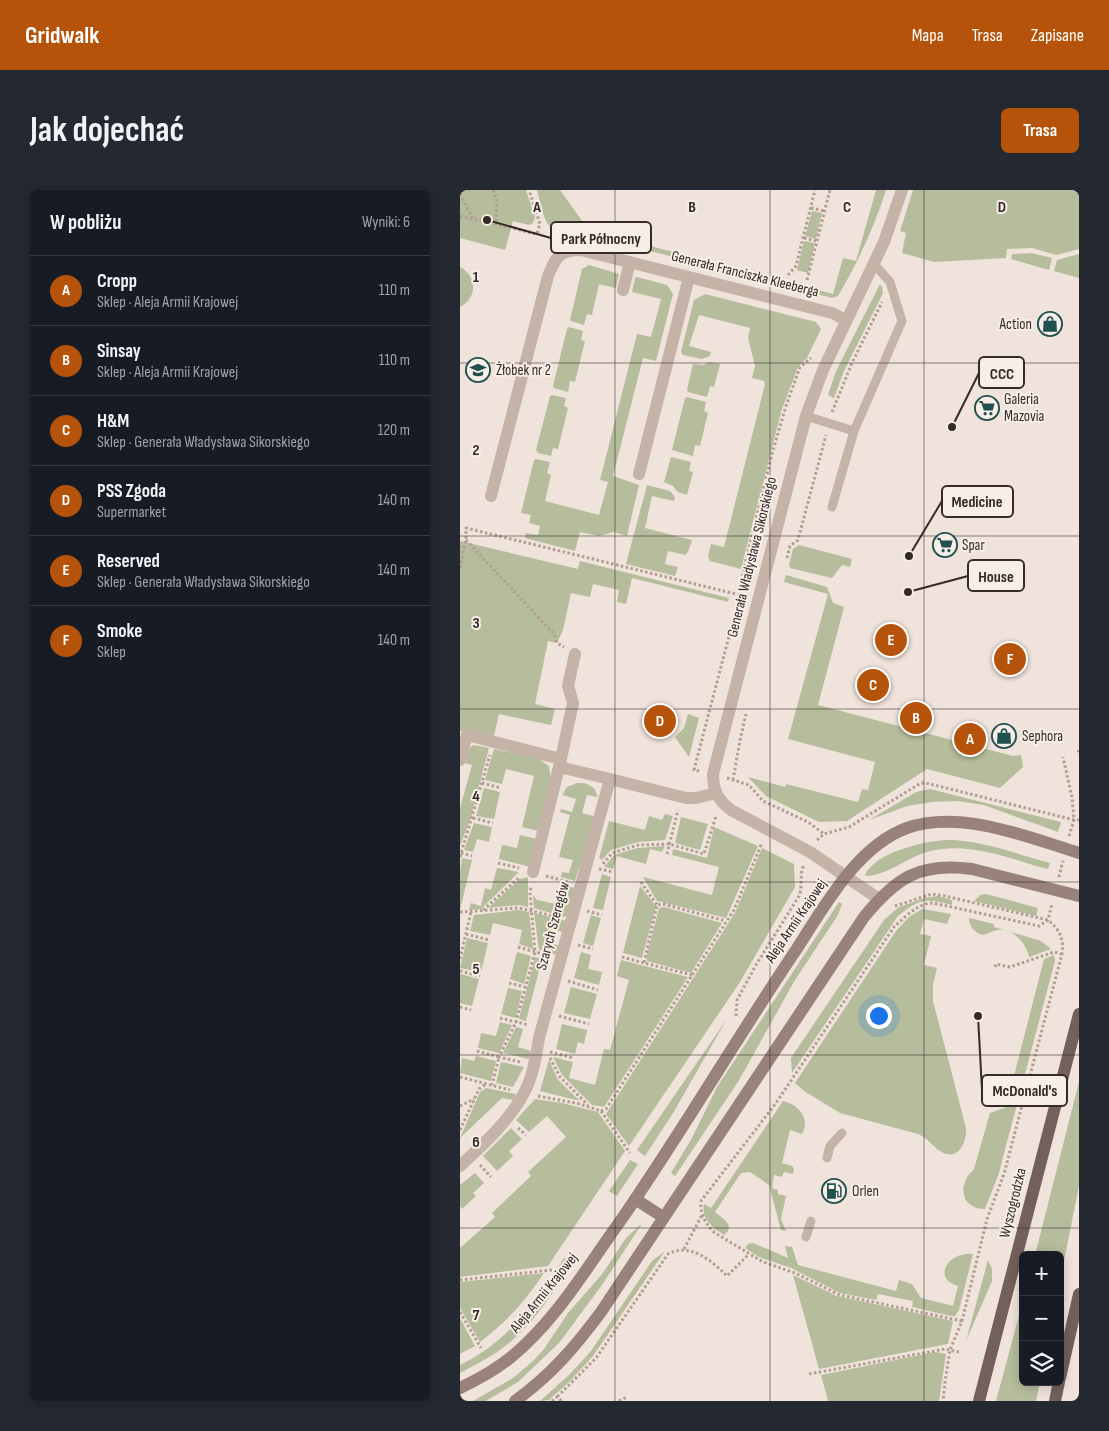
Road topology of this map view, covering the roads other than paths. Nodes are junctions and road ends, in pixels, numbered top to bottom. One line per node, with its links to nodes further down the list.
1 (902, 190): 3 (street, Generała Władysława Sikorskiego)
2 (630, 262): 4 (street, Generała Franciszka Kleeberga); 5 (street); 10 (street, Generała Franciszka Kleeberga)
3 (874, 264): 6 (street, Generała Władysława Sikorskiego); 8 (lane)
4 (689, 277): 6 (street, Generała Franciszka Kleeberga); 9 (street)
5 (623, 290)
6 (846, 320): 7 (street, Generała Władysława Sikorskiego)
7 (806, 416): 8 (lane); 16 (street, Generała Władysława Sikorskiego)
8 (854, 431): 11 (lane)
9 (639, 474)
10 (491, 496)
11 (832, 508)
12 (575, 654): 14 (street)
13 (460, 760): 14 (street)
14 (560, 763): 15 (street); 18 (street)
15 (610, 779): 16 (street); 25 (street, Szarych Szeregów)
16 (718, 798): 19 (street)
17 (1079, 853): 19 (street, Aleja Armii Krajowej)
18 (530, 871)
19 (847, 876): 21 (street); 26 (street, Aleja Armii Krajowej)
20 (1079, 896): 21 (street)
21 (879, 899): 27 (street)
22 (1079, 1014): 36 (main road, Wyszogrodzka)
23 (842, 1133): 24 (lane)
24 (827, 1158)
25 (460, 1166)
26 (635, 1199): 27 (street); 34 (street, Aleja Armii Krajowej)
27 (663, 1217): 35 (street)
28 (811, 1221): 29 (lane)
29 (806, 1238)
30 (1079, 1294): 31 (main road)
31 (1075, 1325): 32 (main road)
32 (1064, 1364)
33 (1058, 1386): 37 (main road)
34 (460, 1388)
35 (515, 1401)
36 (979, 1401)
37 (1055, 1401)

